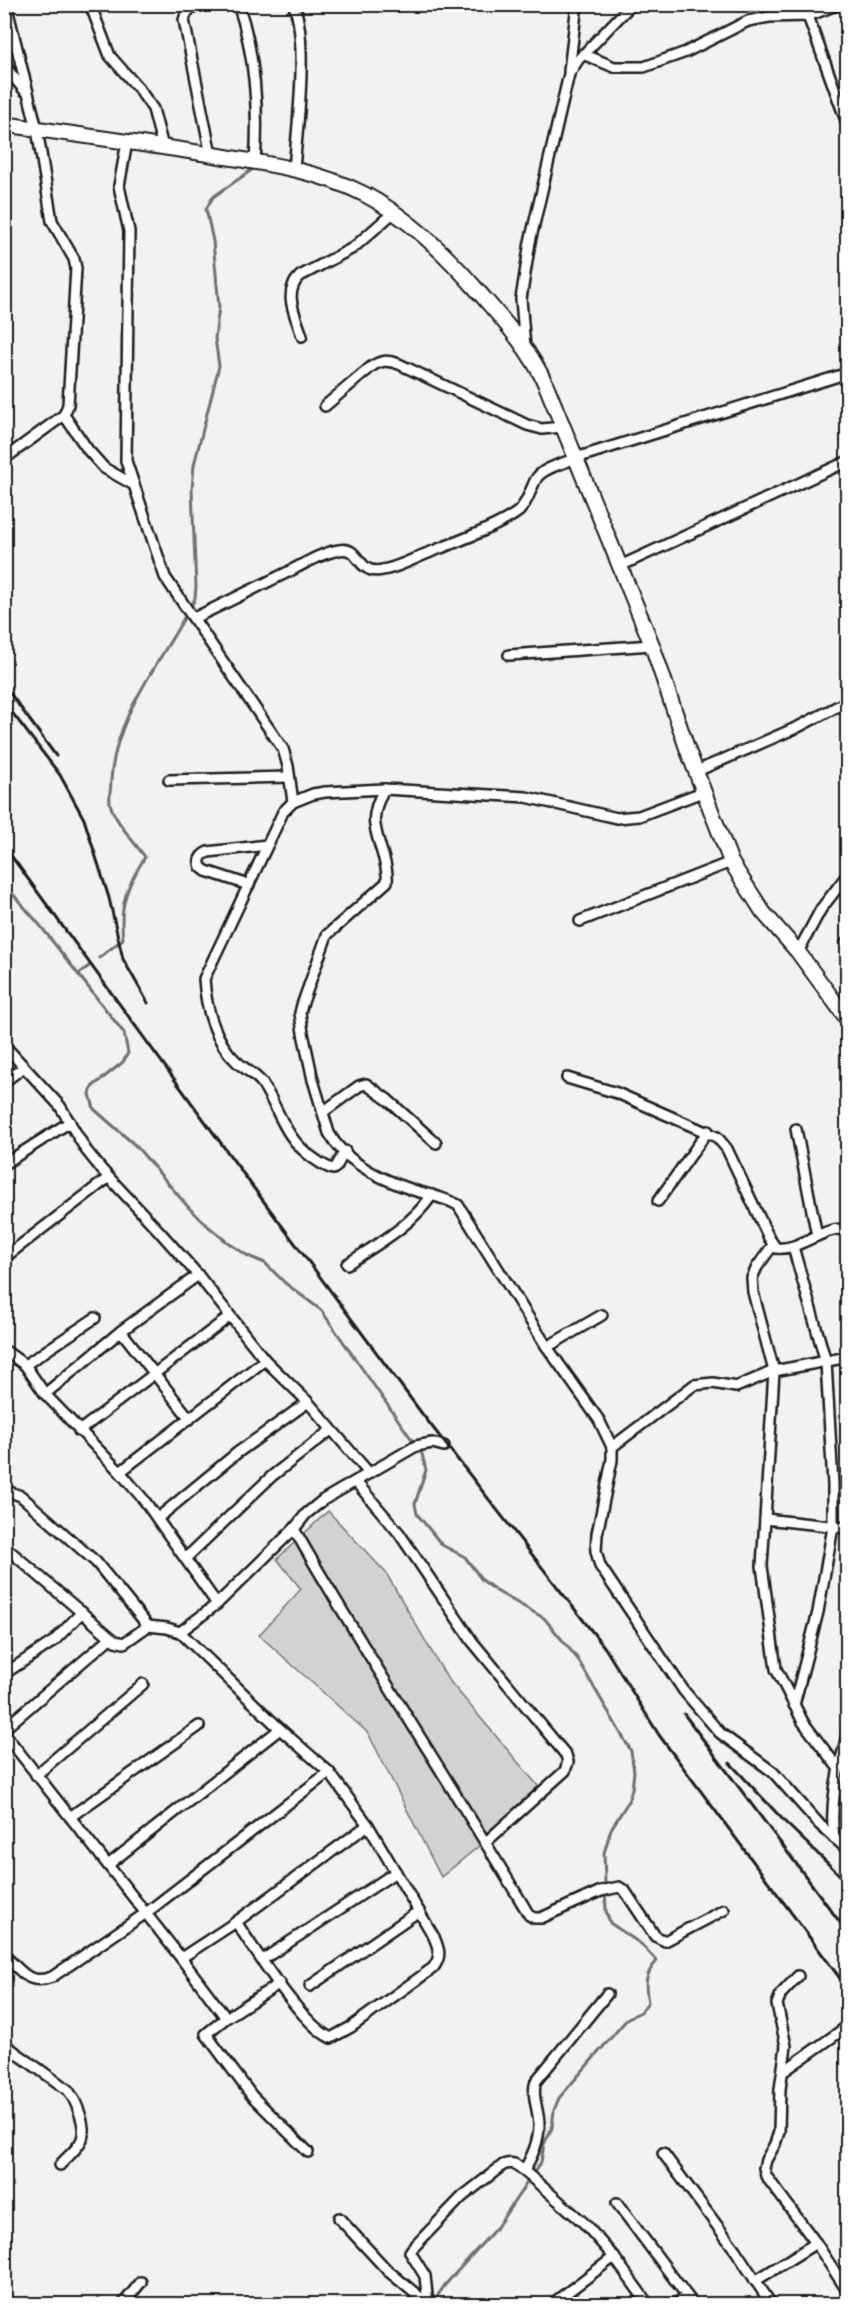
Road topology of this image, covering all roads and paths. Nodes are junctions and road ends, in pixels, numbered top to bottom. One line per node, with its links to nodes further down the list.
1 (6, 4): 13 (street)
2 (90, 4): 18 (street)
3 (203, 4): 19 (street)
4 (238, 4): 20 (street)
5 (293, 4): 21 (street)
6 (577, 4): 12 (street)
7 (632, 4): 10 (street)
8 (839, 4): 9 (street)
9 (808, 16): 10 (street); 15 (street)
10 (583, 54): 12 (street)
11 (4, 65): 13 (street)
12 (568, 74): 24 (street)
13 (28, 96): 16 (street)
14 (4, 124): 16 (highway)
15 (848, 126)
16 (37, 129): 17 (highway); 27 (street)
17 (127, 142): 18 (highway); 32 (street)
18 (163, 147): 19 (highway)
19 (211, 154): 20 (highway)
20 (255, 162): 21 (highway)
21 (294, 170): 22 (highway)
22 (394, 212): 23 (street); 24 (highway)
23 (302, 336)
24 (525, 347): 28 (highway)
25 (848, 373): 29 (street)
26 (325, 406): 28 (street)
27 (64, 415): 30 (street); 32 (street)
28 (563, 427): 29 (highway)
29 (576, 458): 33 (highway); 34 (street)
30 (4, 459)
31 (848, 461): 33 (street)
32 (134, 485): 34 (street)
33 (620, 566): 35 (highway)
34 (194, 618): 39 (street)
35 (652, 645): 36 (street); 38 (highway)
36 (510, 655)
37 (848, 701): 38 (street)
38 (698, 771): 42 (highway)
39 (289, 777): 40 (street); 43 (street)
40 (169, 780)
41 (384, 789): 42 (street); 43 (street); 55 (street)
42 (705, 791): 45 (highway)
43 (293, 802): 44 (street)
44 (267, 845): 47 (street); 47 (street)
45 (732, 862): 48 (street); 49 (highway)
46 (848, 874): 49 (street)
47 (249, 885): 60 (street)
48 (580, 921)
49 (798, 952): 50 (highway)
50 (848, 1020)
51 (4, 1045): 52 (street)
52 (24, 1067): 54 (street); 56 (street)
53 (567, 1078): 58 (street)
54 (4, 1082)
55 (323, 1112): 59 (street); 60 (street)
56 (70, 1122): 61 (street); 62 (street)
57 (796, 1129): 66 (street)
58 (708, 1131): 64 (street); 67 (street)
59 (436, 1143)
60 (345, 1151): 63 (street)
61 (4, 1164)
62 (108, 1178): 69 (street); 71 (street)
63 (432, 1195): 70 (street); 76 (street)
64 (658, 1201)
65 (848, 1231): 66 (street)
66 (818, 1236): 68 (street)
67 (773, 1245): 68 (street); 82 (street)
68 (793, 1247): 80 (street)
69 (4, 1258)
70 (347, 1264)
71 (198, 1275): 73 (street); 75 (street)
72 (602, 1314): 76 (street)
73 (229, 1317): 79 (street); 83 (street)
74 (95, 1318): 81 (street)
75 (121, 1331): 83 (street); 84 (street)
76 (547, 1347): 90 (street)
77 (4, 1350): 81 (street)
78 (848, 1357): 80 (street)
79 (265, 1360): 85 (street); 86 (street)
80 (826, 1362): 82 (street); 97 (street)
81 (25, 1365): 84 (street)
82 (774, 1371): 90 (street); 96 (street)
83 (156, 1373): 86 (street); 88 (street)
84 (45, 1394): 88 (street)
85 (308, 1402): 87 (street); 95 (street)
86 (190, 1419): 91 (street)
87 (331, 1430): 92 (street); 101 (street)
88 (80, 1431): 91 (street)
89 (444, 1446): 92 (street)
90 (612, 1447): 119 (street)
91 (120, 1472): 95 (street)
92 (369, 1473): 93 (street)
93 (356, 1482): 99 (street); 120 (street)
94 (4, 1492): 104 (street)
95 (158, 1518): 101 (street)
96 (765, 1518): 97 (street); 109 (street)
97 (833, 1527): 98 (street); 109 (street)
98 (848, 1528)
99 (294, 1529): 102 (street); 120 (street)
100 (4, 1546): 103 (street)
101 (186, 1558): 102 (street)
102 (217, 1604): 105 (street)
103 (82, 1612): 106 (street); 107 (street)
104 (148, 1626): 105 (street); 106 (street)
105 (180, 1632): 111 (street)
106 (110, 1638): 112 (street)
107 (4, 1674)
108 (143, 1684): 116 (street)
109 (794, 1705): 114 (street)
110 (199, 1726): 117 (street)
111 (280, 1729): 115 (street); 122 (street)
112 (4, 1731): 116 (street)
113 (848, 1732): 114 (street)
114 (839, 1769): 119 (street)
115 (329, 1772): 118 (street); 126 (street)
116 (36, 1775): 117 (street)
117 (70, 1817): 122 (street)
118 (368, 1825): 123 (street); 127 (street)
119 (834, 1838): 121 (street)
120 (486, 1842): 124 (street)
121 (848, 1850)
122 (108, 1865): 126 (street)
123 (396, 1872): 125 (street); 130 (street)
124 (724, 1910)
125 (419, 1911): 132 (street); 133 (street)
126 (146, 1913): 128 (street); 129 (street)
127 (236, 1922): 129 (street); 130 (street)
128 (4, 1955)
129 (182, 1958): 135 (street)
130 (262, 1960): 132 (street)
131 (798, 1976): 138 (street)
132 (279, 1983): 135 (street)
133 (310, 1986)
134 (607, 1994): 142 (street)
135 (226, 2018): 139 (street)
136 (848, 2026): 138 (street)
137 (4, 2044): 141 (street)
138 (784, 2071): 145 (street)
139 (308, 2152)
140 (663, 2153): 147 (street)
141 (60, 2165)
142 (527, 2172): 144 (street); 146 (street)
143 (617, 2203): 150 (street)
144 (339, 2218)
145 (816, 2243): 147 (street); 149 (street)
146 (614, 2257): 152 (street); 153 (street)
147 (755, 2281): 155 (street)
148 (141, 2282): 151 (street)
149 (848, 2292)
150 (690, 2300): 154 (street)
151 (123, 2304)
152 (552, 2304)
153 (648, 2304)
154 (675, 2304)
155 (771, 2304)

